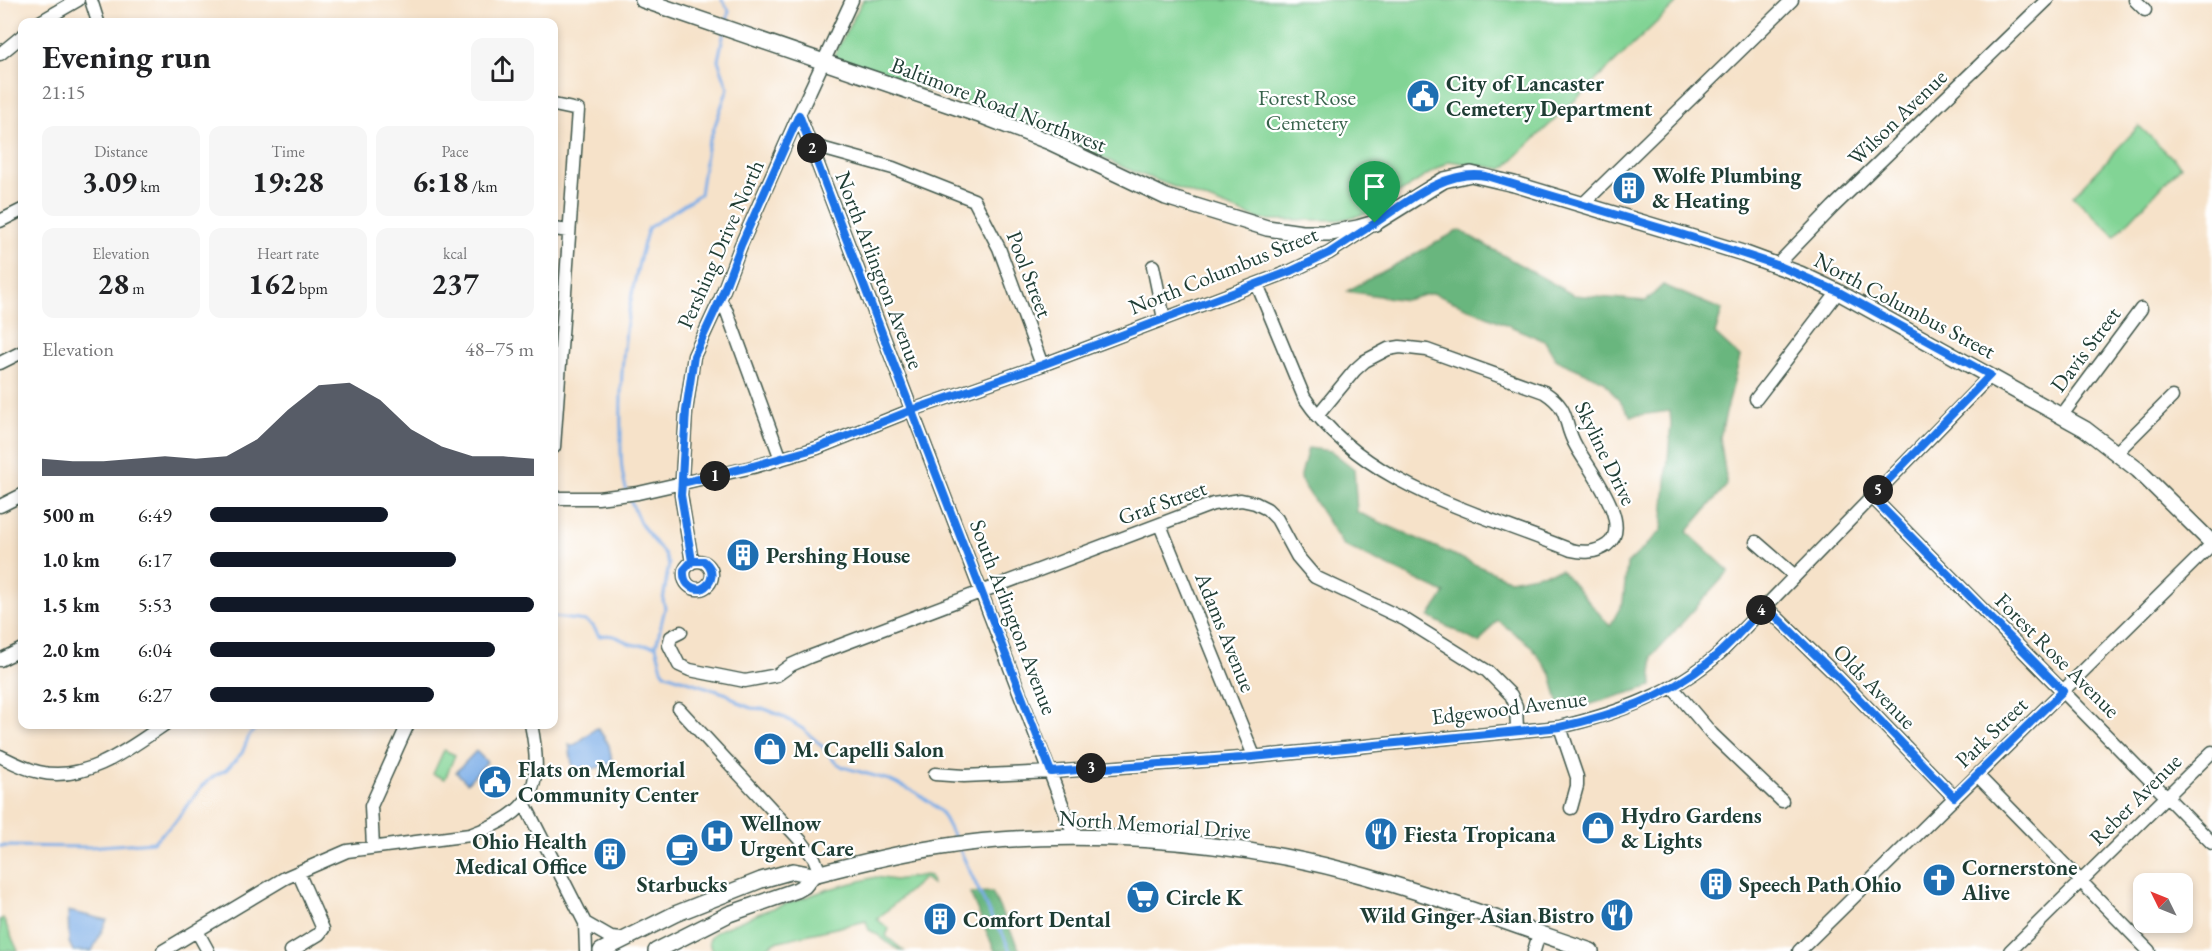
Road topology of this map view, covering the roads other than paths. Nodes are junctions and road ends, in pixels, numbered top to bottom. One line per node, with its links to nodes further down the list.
1 (78, 0): 9 (street)
2 (91, 0): 10 (street)
3 (644, 0): 13 (main road, Baltimore Road Northwest)
4 (852, 0): 13 (street, Pershing Drive North)
5 (1792, 0): 17 (street)
6 (2047, 0): 23 (street, Wilson Avenue)
7 (2135, 0): 8 (street)
8 (2145, 10)
9 (47, 18)
10 (97, 18)
11 (18, 39): 12 (street)
12 (0, 54)
13 (823, 62): 15 (street, Pershing Drive North); 20 (main road, Baltimore Road Northwest)
14 (558, 106): 22 (street)
15 (799, 115): 16 (street, North Arlington Avenue); 27 (street, Pershing Drive North)
16 (810, 145): 33 (street, Pool Street); 37 (street, North Arlington Avenue)
17 (1583, 204): 20 (main road, North Columbus Street); 23 (main road, North Columbus Street)
18 (18, 212): 19 (street)
19 (0, 221)
20 (1375, 223): 25 (street, North Columbus Street)
21 (558, 230): 22 (street)
22 (569, 231): 30 (street)
23 (1777, 265): 26 (main road, North Columbus Street)
24 (1153, 266): 29 (street)
25 (1257, 284): 29 (street, North Columbus Street); 39 (street, Skyline Drive)
26 (1839, 292): 34 (main road, North Columbus Street); 36 (street)
27 (720, 300): 41 (street); 42 (street, Pershing Drive North)
28 (2141, 309): 38 (street, Davis Street)
29 (1164, 319): 33 (street, North Columbus Street)
30 (558, 351)
31 (18, 354): 32 (street)
32 (0, 363)
33 (1042, 365): 37 (street, North Columbus Street)
34 (1990, 375): 38 (main road, North Columbus Street); 44 (street, Edgewood Avenue)
35 (2172, 397): 40 (street)
36 (1756, 399)
37 (912, 410): 41 (street, North Columbus Street); 52 (street, South Arlington Avenue)
38 (2062, 415): 40 (main road, North Columbus Street)
39 (1317, 416): 39 (street, Skyline Drive)
40 (2117, 452): 49 (main road, North Columbus Street)
41 (781, 459): 42 (street, North Columbus Street)
42 (682, 483): 45 (street, North Columbus Street); 50 (street, Pershing Drive North)
43 (18, 497): 46 (street)
44 (1872, 497): 51 (street, Edgewood Avenue); 58 (street, Forest Rose Avenue)
45 (558, 498)
46 (0, 506)
47 (1160, 525): 52 (street, Graf Street); 64 (street, Graf Street); 67 (street, Adams Avenue)
48 (1756, 542): 51 (street)
49 (2212, 544): 58 (street, Park Street)
50 (692, 561)
51 (1795, 576): 53 (street, Edgewood Avenue)
52 (982, 591): 54 (street, Graf Street); 68 (street, South Arlington Avenue)
53 (1765, 606): 57 (street, Edgewood Avenue); 71 (street, Olds Avenue)
54 (681, 632)
55 (18, 651): 56 (street)
56 (0, 660)
57 (1672, 687): 60 (street, Edgewood Avenue); 73 (street)
58 (2063, 691): 70 (street, Park Street); 72 (street, Forest Rose Avenue)
59 (679, 709): 80 (street)
60 (1560, 727): 64 (street, Edgewood Avenue); 75 (street)
61 (158, 729): 66 (street)
62 (406, 729): 78 (street)
63 (532, 729): 74 (street)
64 (1517, 729): 67 (street, Edgewood Avenue)
65 (2212, 752): 72 (street, Reber Avenue)
66 (0, 756)
67 (1254, 756): 68 (street, Edgewood Avenue)
68 (1051, 772): 69 (street, Edgewood Avenue); 76 (street, South Arlington Avenue)
69 (936, 774)
70 (1977, 775): 71 (street, Park Street); 81 (street)
71 (1954, 797): 94 (street, Park Street)
72 (2167, 797): 77 (street, Forest Rose Avenue); 81 (street, Reber Avenue)
73 (1782, 801)
74 (524, 803): 78 (street); 82 (street)
75 (1571, 808)
76 (1075, 838): 80 (main road, North Memorial Drive); 84 (main road, North Memorial Drive)
77 (2212, 843)
78 (373, 847): 79 (street)
79 (298, 872): 83 (street); 88 (street)
80 (816, 874): 85 (main road, North Memorial Drive); 91 (main road, North Memorial Drive)
81 (2080, 882): 95 (street, Reber Avenue); 96 (street)
82 (585, 923): 85 (street); 89 (street)
83 (197, 931): 86 (street); 87 (street)
84 (1539, 934): 92 (street); 93 (main road, North Memorial Drive)
85 (623, 939): 90 (main road, North Memorial Drive)
86 (163, 951)
87 (208, 951)
88 (291, 951)
89 (586, 951)
90 (601, 951)
91 (656, 951)
92 (1534, 951)
93 (1591, 951)
94 (1799, 951)
95 (2010, 951)
96 (2149, 951)

